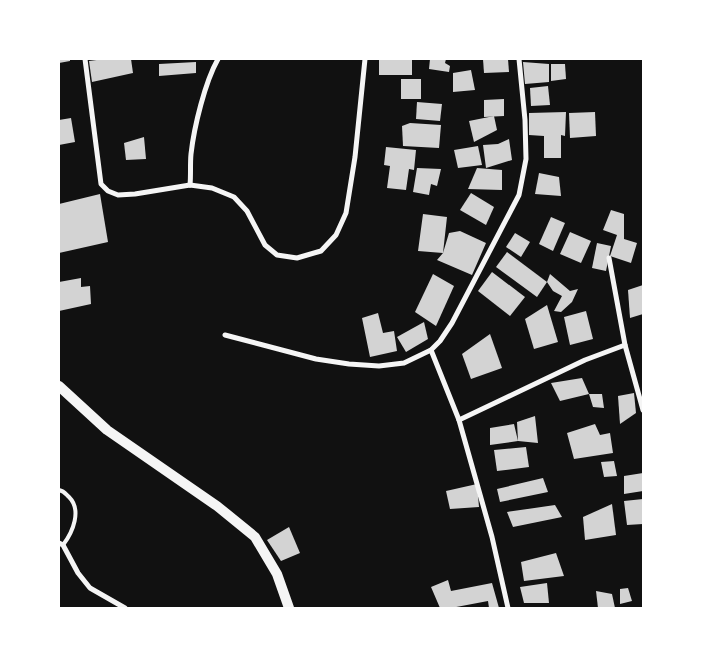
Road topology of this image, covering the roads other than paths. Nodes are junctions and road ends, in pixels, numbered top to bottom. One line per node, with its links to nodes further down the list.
1 (85, 59): 5 (street)
2 (218, 59): 5 (street)
3 (366, 59): 5 (street)
4 (519, 59): 9 (street)
5 (190, 185)
6 (609, 258): 8 (street)
7 (225, 335): 9 (street)
8 (625, 345): 11 (street); 12 (street)
9 (431, 350): 12 (street)
10 (59, 386): 16 (main road)
11 (643, 410)
12 (459, 420): 17 (street)
13 (59, 490): 14 (lane)
14 (61, 544): 15 (street)
15 (126, 608)
16 (289, 608)
17 (508, 608)

